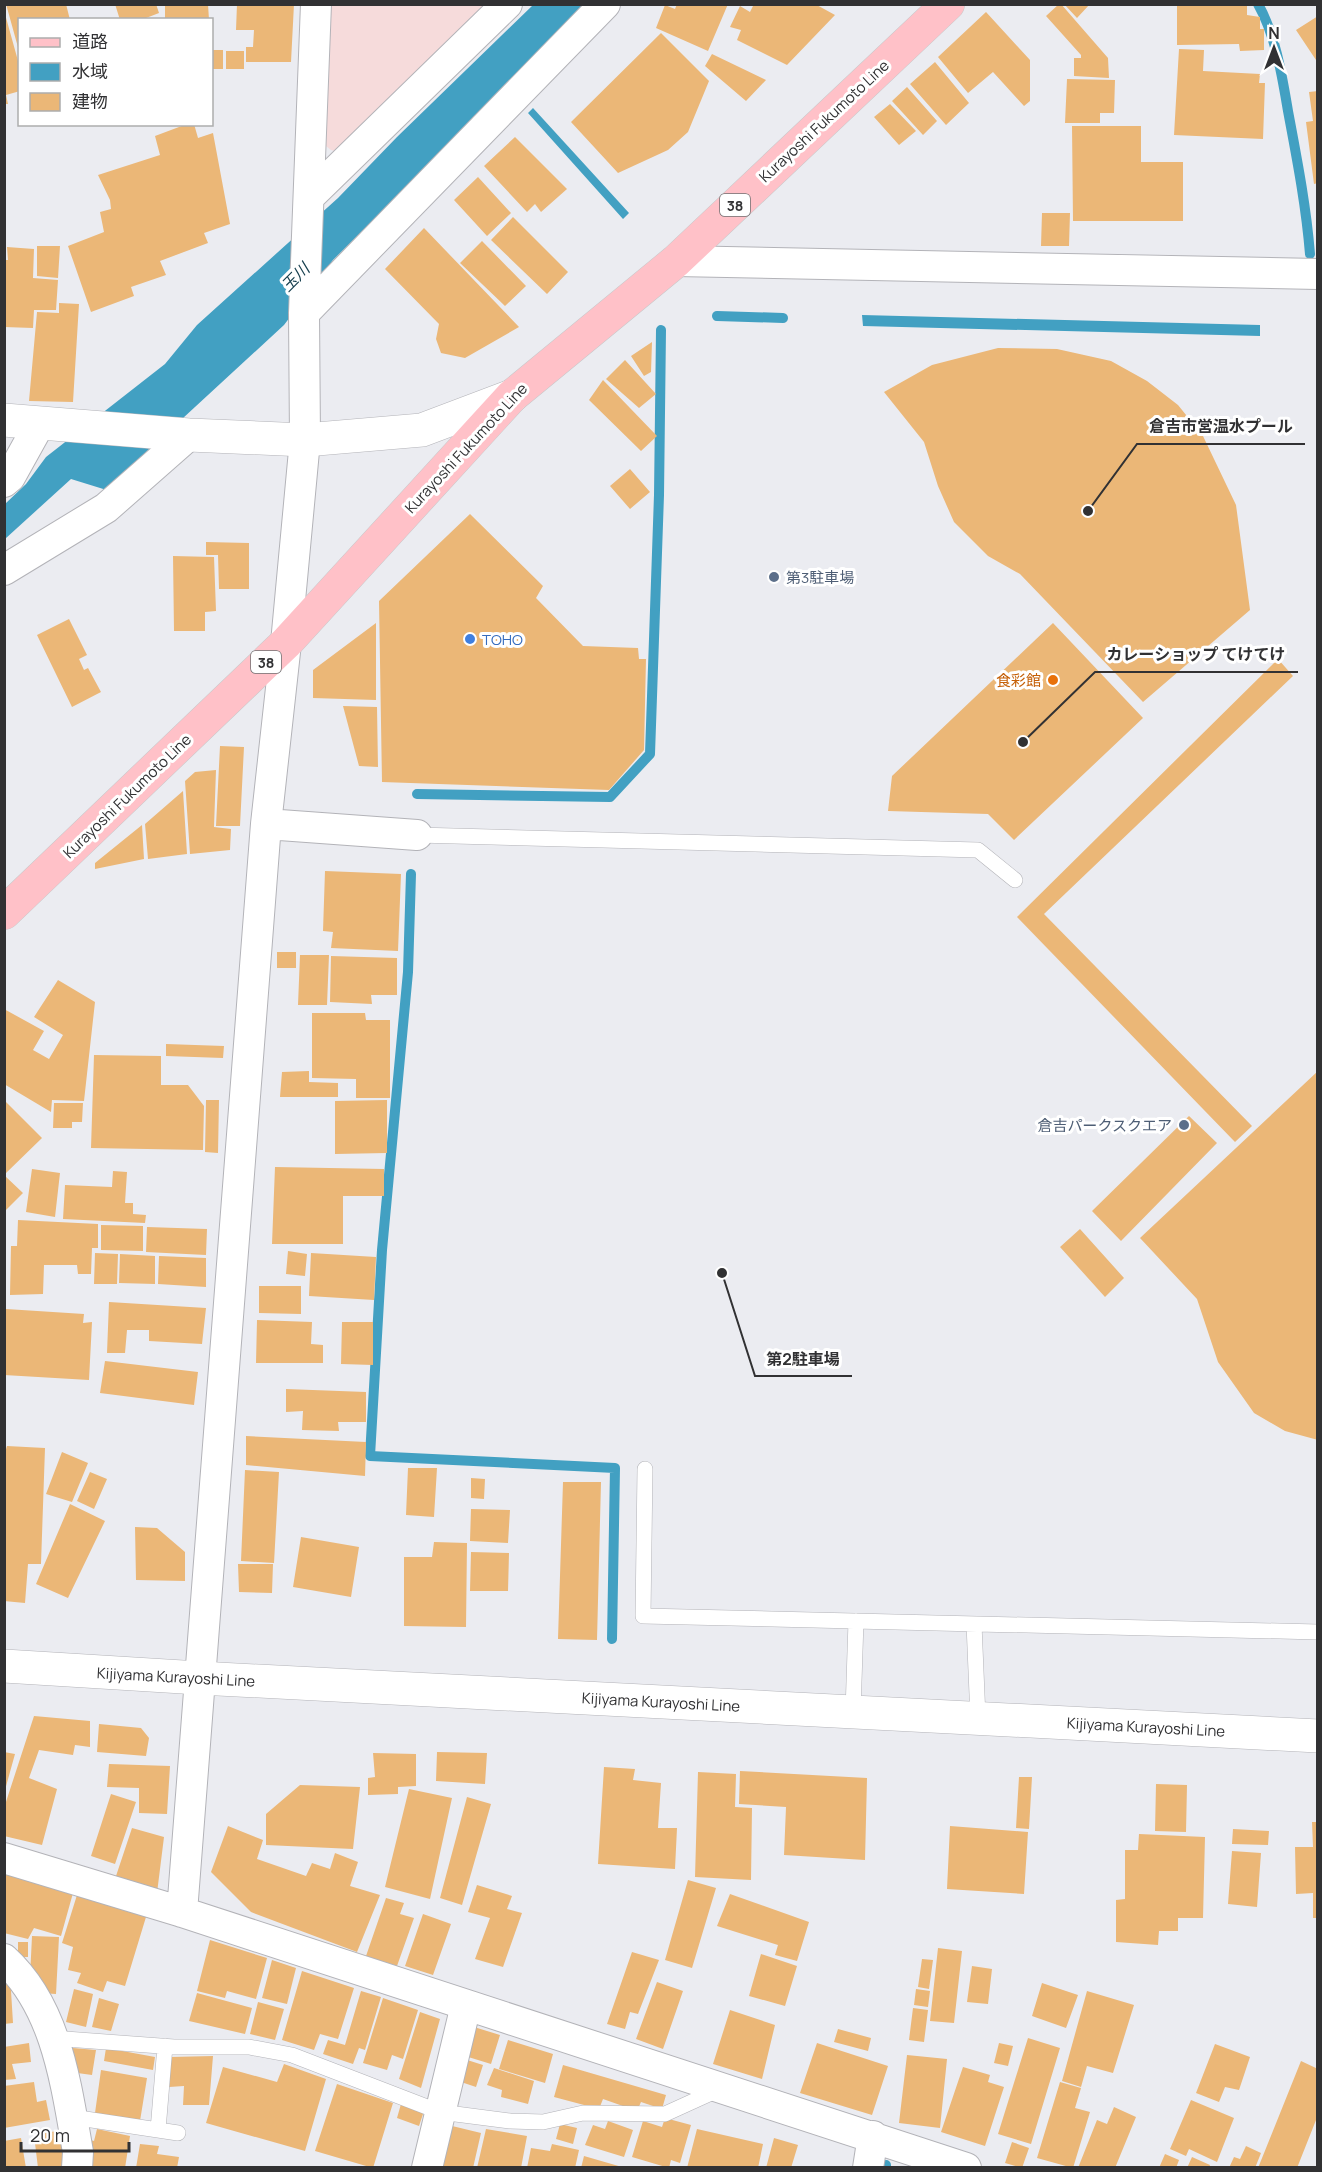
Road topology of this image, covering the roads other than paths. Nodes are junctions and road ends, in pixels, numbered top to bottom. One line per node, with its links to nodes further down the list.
1 (316, 4): 5 (street)
2 (507, 4): 5 (street)
3 (605, 4): 8 (street)
4 (948, 4): 6 (main road, Kurayoshi Fukumoto Line / 38)
5 (309, 205): 8 (street)
6 (676, 261): 7 (street); 9 (main road, Kurayoshi Fukumoto Line / 38)
7 (1317, 274)
8 (304, 310): 13 (street)
9 (512, 396): 13 (main road); 16 (main road, Kurayoshi Fukumoto Line / 38)
10 (4, 420): 11 (main road)
11 (52, 423): 12 (main road); 14 (street)
12 (183, 435): 13 (main road); 15 (street)
13 (305, 440): 16 (street)
14 (4, 482)
15 (4, 570)
16 (286, 643): 17 (street); 20 (main road, Kurayoshi Fukumoto Line / 38)
17 (266, 824): 18 (street); 26 (street)
18 (417, 835): 19 (lane)
19 (1015, 880)
20 (4, 913)
21 (645, 1469): 22 (lane)
22 (856, 1621): 23 (lane); 27 (lane)
23 (974, 1624): 24 (lane); 28 (lane)
24 (1317, 1632)
25 (4, 1666): 26 (main road, Kijiyama Kurayoshi Line)
26 (199, 1678): 27 (main road, Kijiyama Kurayoshi Line); 31 (street)
27 (853, 1712): 28 (main road, Kijiyama Kurayoshi Line)
28 (978, 1718): 29 (main road, Kijiyama Kurayoshi Line)
29 (1317, 1736)
30 (4, 1858): 31 (street)
31 (182, 1912): 33 (street)
32 (4, 1959): 34 (street)
33 (466, 2005): 36 (street); 37 (street)
34 (52, 2038): 35 (lane); 38 (street)
35 (165, 2046): 37 (lane); 39 (lane)
36 (723, 2088): 37 (lane); 41 (street)
37 (440, 2112): 43 (street)
38 (72, 2117): 39 (lane); 42 (street)
39 (158, 2130): 40 (lane)
40 (178, 2133)
41 (873, 2136): 44 (street); 45 (street)
42 (77, 2168)
43 (427, 2168)
44 (868, 2168)
45 (966, 2168)

